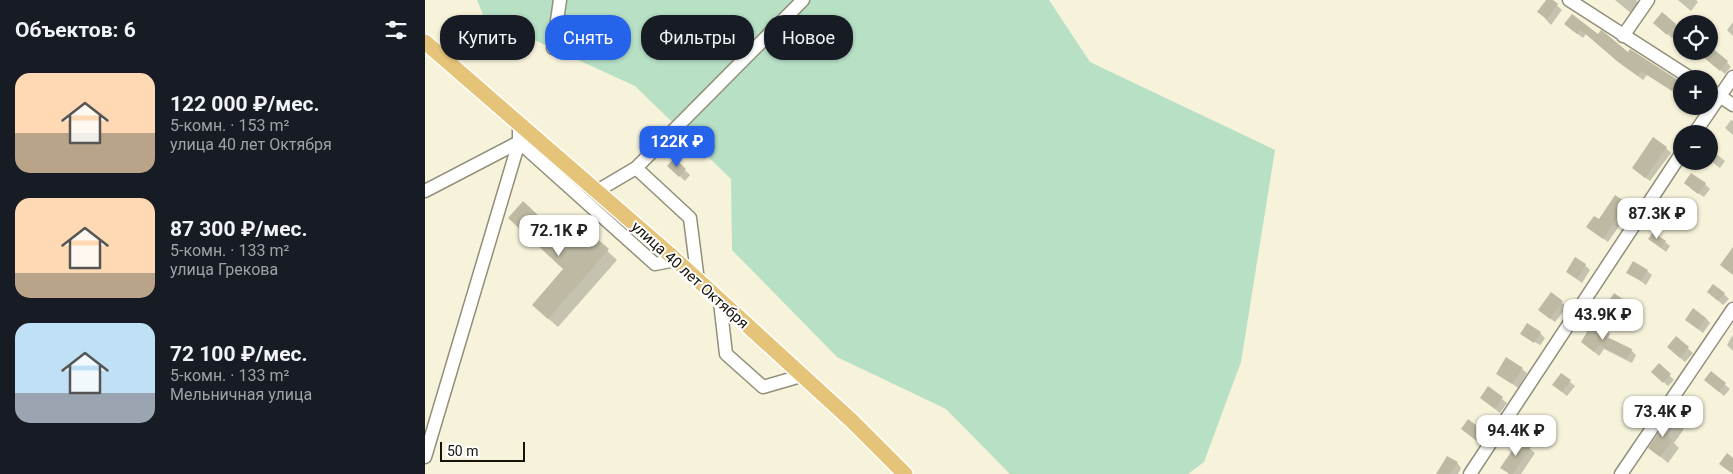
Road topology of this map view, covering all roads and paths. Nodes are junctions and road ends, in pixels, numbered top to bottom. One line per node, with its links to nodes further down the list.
1 (560, 0): 5 (street)
2 (803, 0): 16 (street)
3 (1569, 0): 6 (street)
4 (1649, 0): 6 (street)
5 (558, 15)
6 (1623, 36): 8 (street)
7 (425, 42): 13 (main road, улица 40 лет Октября)
8 (1678, 70)
9 (1733, 77): 10 (street)
10 (1718, 90)
11 (1718, 96): 12 (street)
12 (1733, 105)
13 (519, 124): 14 (street); 18 (main road, улица 40 лет Октября)
14 (519, 142): 17 (street); 19 (street); 24 (street)
15 (1673, 166): 26 (street)
16 (636, 168): 18 (street); 20 (street)
17 (425, 191)
18 (597, 191): 19 (main road, улица 40 лет Октября)
19 (675, 260): 20 (main road, улица 40 лет Октября)
20 (698, 281): 21 (main road, улица 40 лет Октября)
21 (720, 302): 23 (main road, улица 40 лет Октября); 23 (street)
22 (1733, 309): 27 (street)
23 (801, 376): 25 (main road, улица 40 лет Октября)
24 (425, 458)
25 (905, 474)
26 (1471, 474)
27 (1621, 474)

